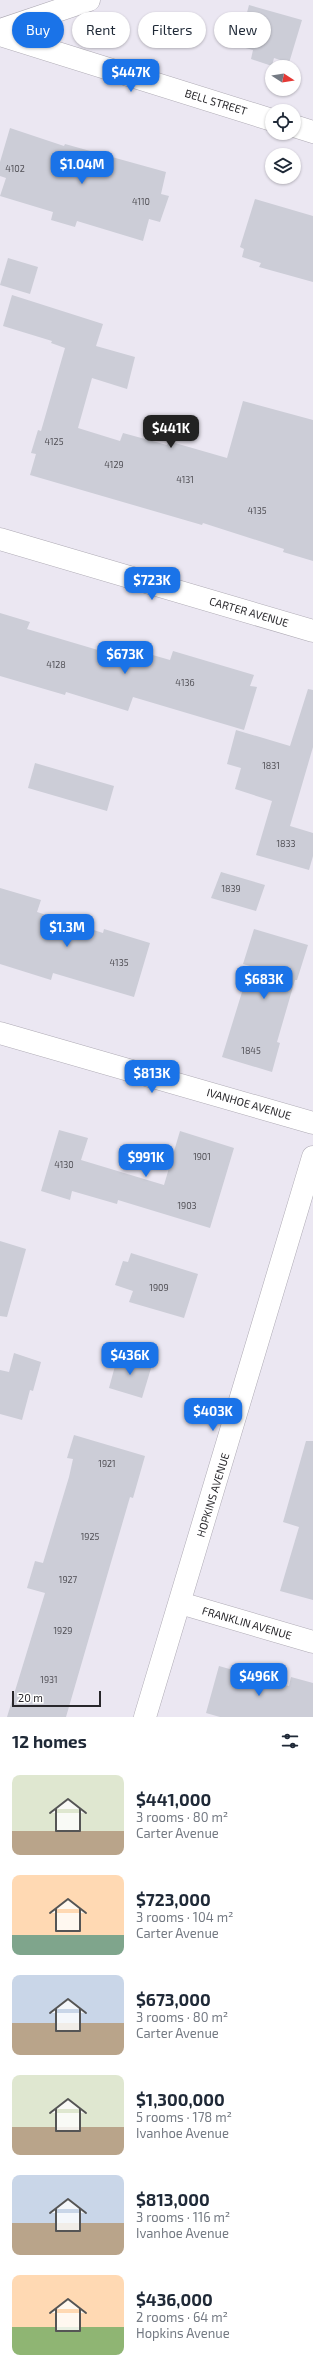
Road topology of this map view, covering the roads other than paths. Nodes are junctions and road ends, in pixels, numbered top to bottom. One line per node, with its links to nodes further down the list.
1 (89, 0): 2 (street)
2 (0, 30)
3 (0, 35): 4 (street, BELL STREET)
4 (265, 118)
5 (301, 128): 6 (street)
6 (313, 132)
7 (0, 539): 8 (street, CARTER AVENUE)
8 (313, 631)
9 (0, 1033): 10 (street, IVANHOE AVENUE)
10 (313, 1123)
11 (313, 1157): 12 (street, HOPKINS AVENUE)
12 (180, 1603): 13 (street, FRANKLIN AVENUE); 14 (street, HOPKINS AVENUE)
13 (313, 1642)
14 (145, 1717)

